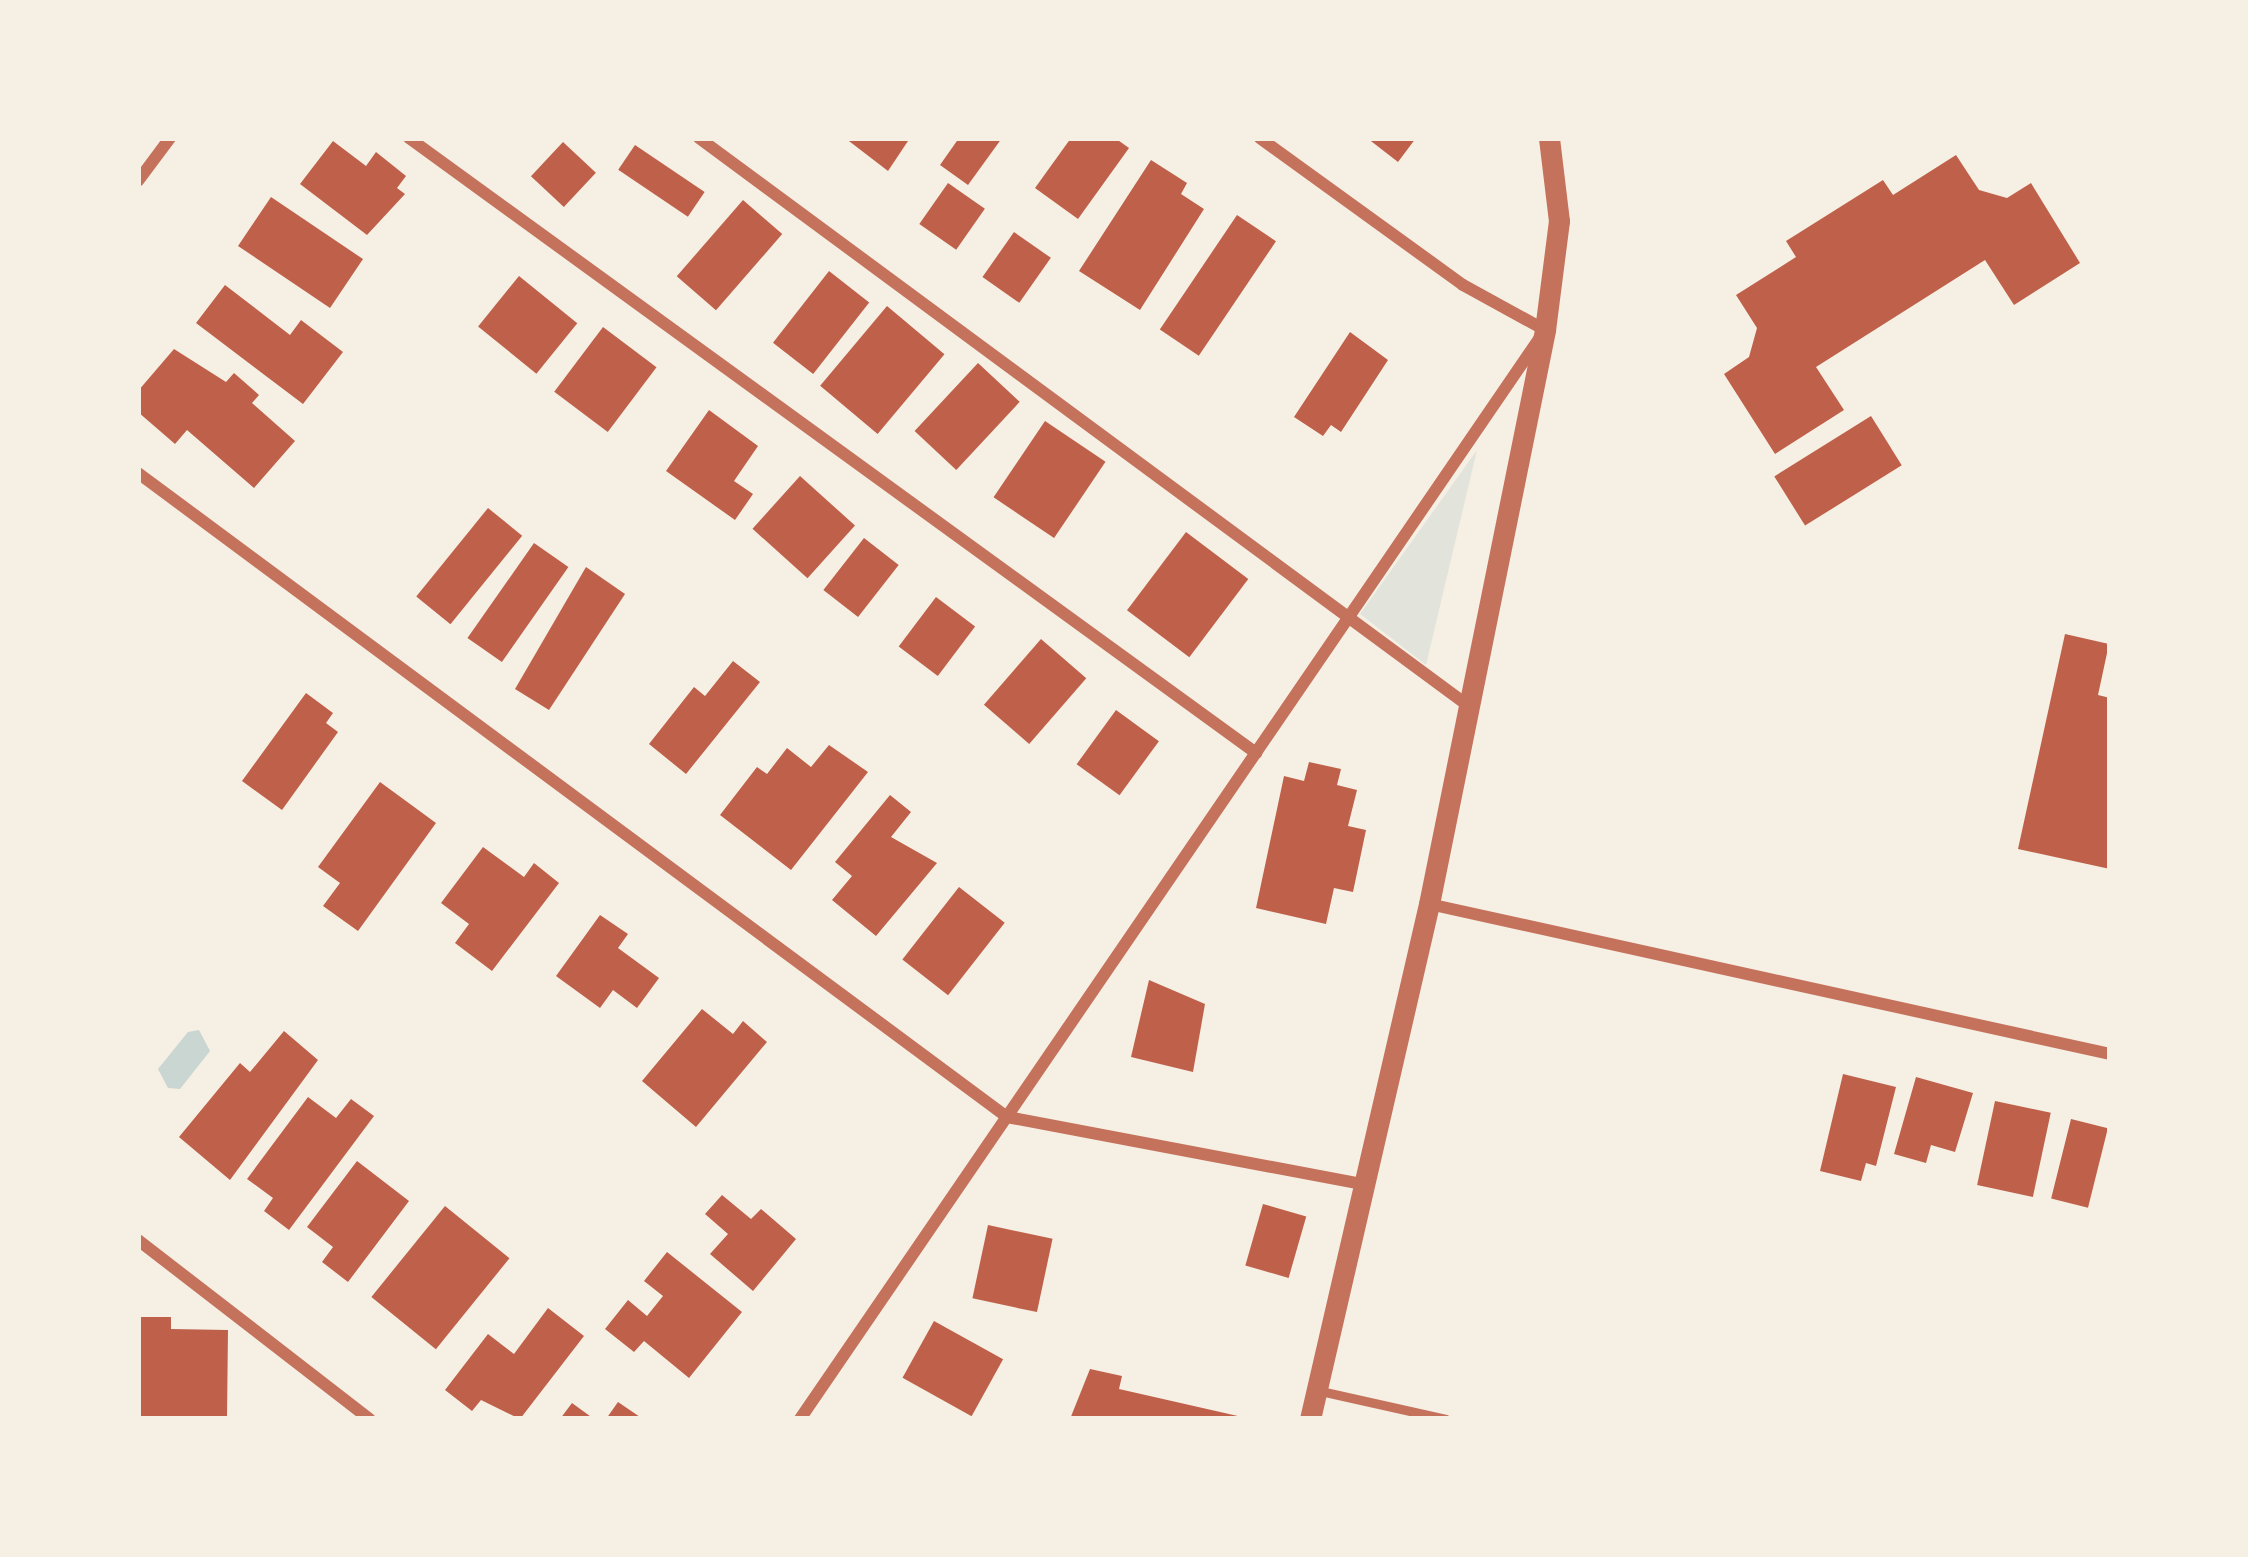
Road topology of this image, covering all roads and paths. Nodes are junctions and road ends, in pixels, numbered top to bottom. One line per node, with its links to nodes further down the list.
1 (170, 138): 6 (street)
2 (409, 138): 11 (street)
3 (699, 138): 9 (street)
4 (1259, 138): 7 (street)
5 (1549, 138): 7 (street)
6 (138, 181)
7 (1545, 330): 9 (street); 10 (street)
8 (138, 473): 14 (street)
9 (1350, 615): 10 (street); 11 (street)
10 (1466, 704): 12 (street)
11 (1256, 753): 14 (street)
12 (1429, 904): 13 (street); 15 (street)
13 (2110, 1054)
14 (1006, 1117): 15 (street); 19 (street)
15 (1363, 1184): 17 (street)
16 (138, 1240): 18 (street)
17 (1316, 1390): 20 (street); 21 (lane)
18 (370, 1419)
19 (800, 1419)
20 (1310, 1419)
21 (1446, 1419)

